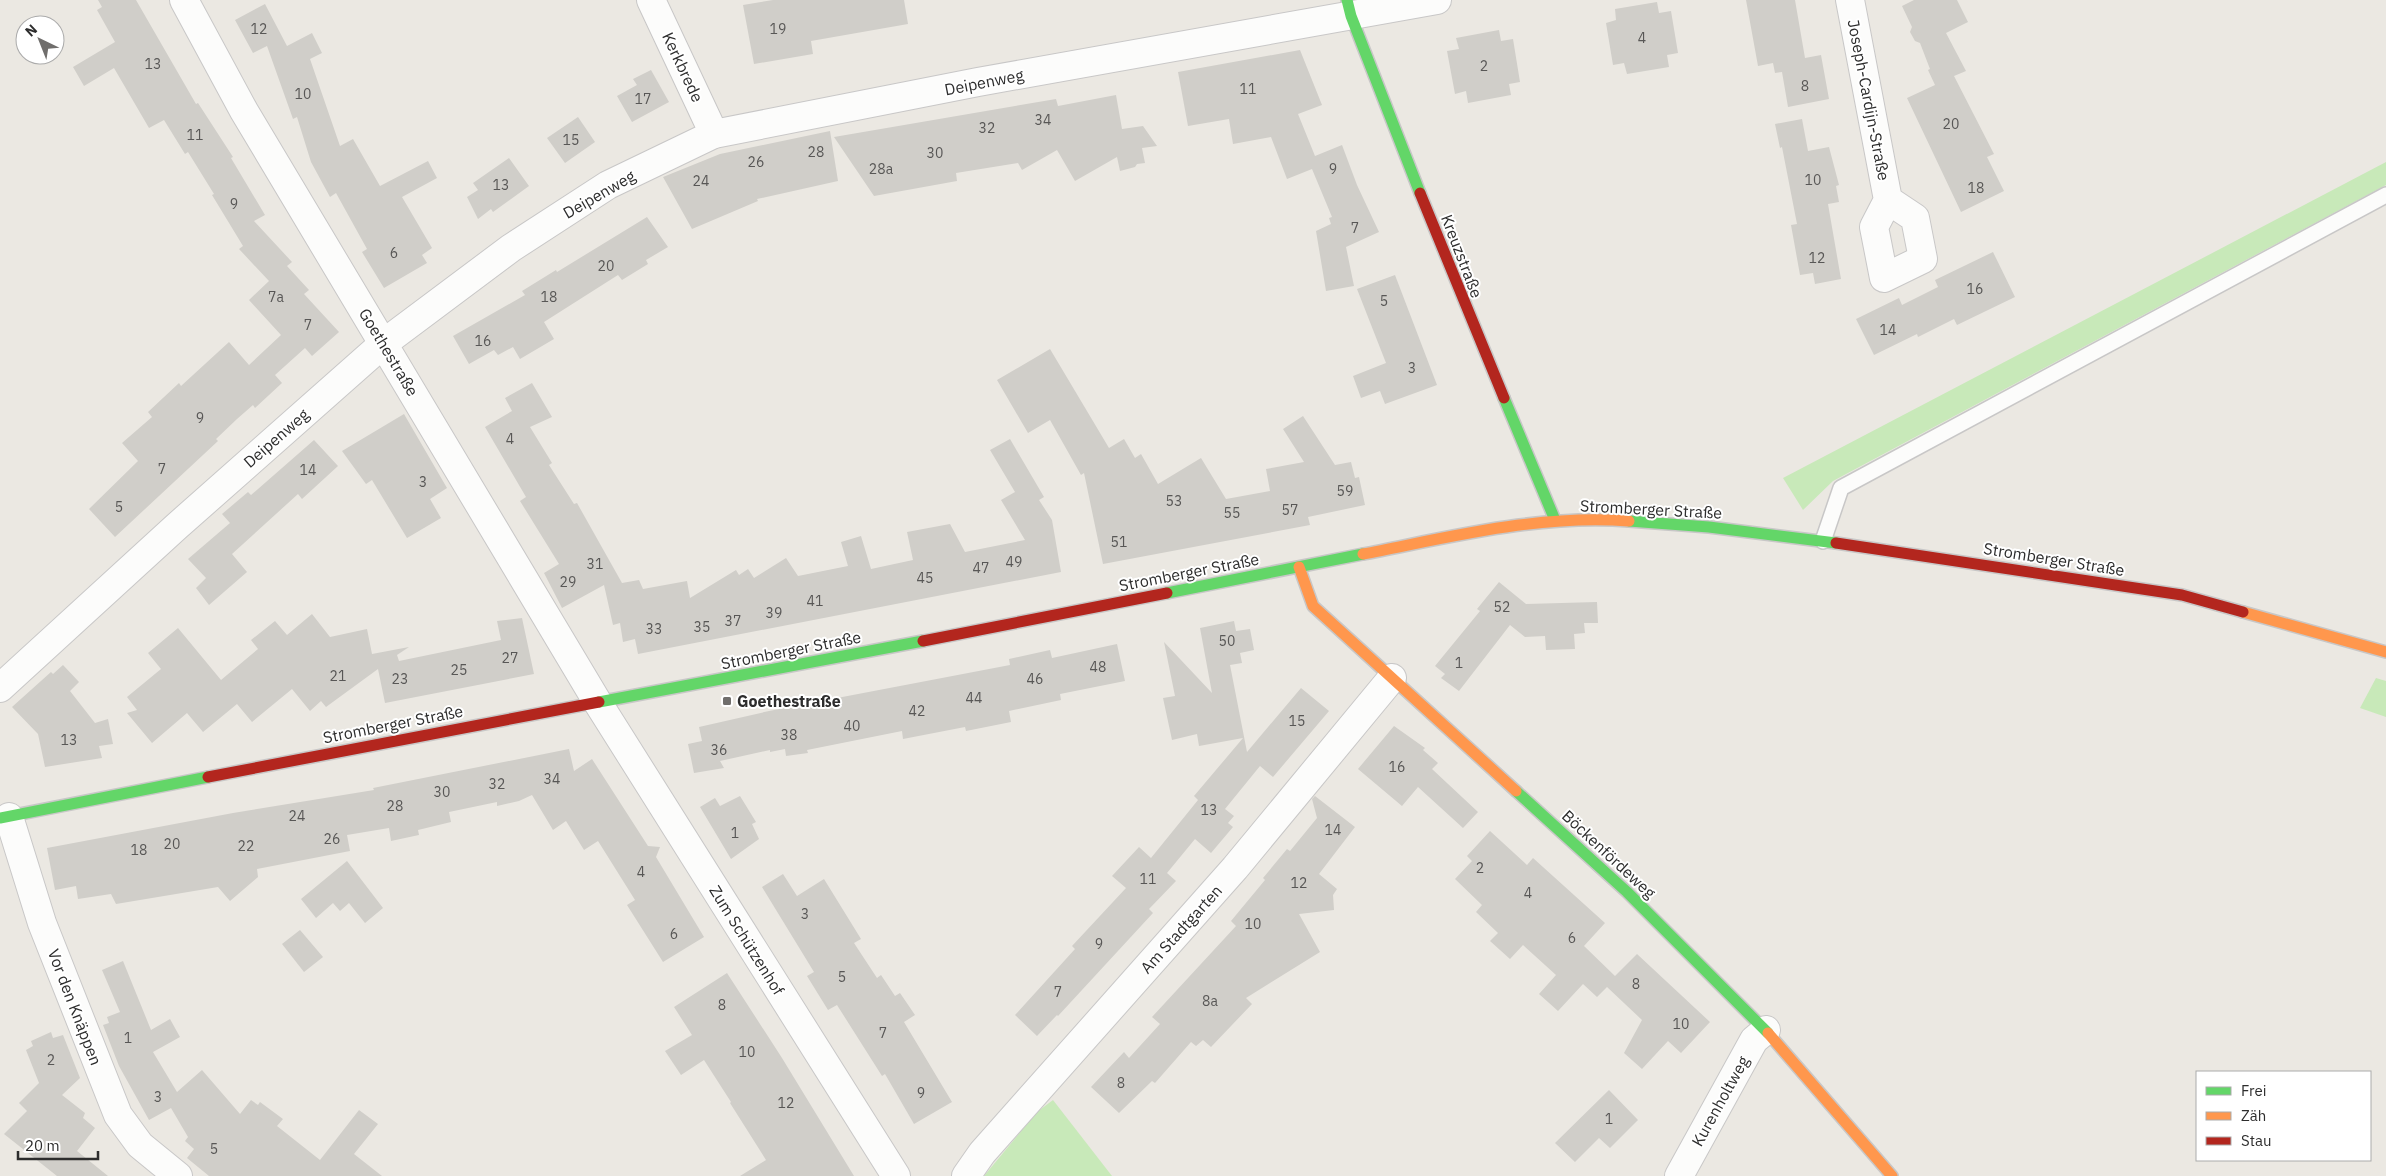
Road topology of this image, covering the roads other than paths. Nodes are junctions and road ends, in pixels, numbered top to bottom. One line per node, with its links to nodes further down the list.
1 (184, 0): 9 (street, Goethestraße)
2 (651, 0): 6 (street, Kerkbrede)
3 (1437, 0): 5 (street)
4 (1850, 0): 8 (street, Joseph-Cardijn-Straße)
5 (1349, 8): 6 (street, Deipenweg); 10 (main road, Kreuzstraße)
6 (714, 134): 9 (street, Deipenweg)
7 (2386, 195): 11 (lane)
8 (1888, 200)
9 (384, 343): 15 (street, Deipenweg); 16 (street, Goethestraße)
10 (1555, 520): 11 (main road, Stromberger Straße); 12 (main road, Stromberger Straße)
11 (1823, 541): 13 (main road, Stromberger Straße)
12 (1299, 567): 14 (main road, Böckenfördeweg); 16 (main road, Stromberger Straße)
13 (2386, 652)
14 (1392, 678): 18 (main road, Böckenfördeweg); 21 (street, Am Stadtgarten)
15 (0, 688)
16 (598, 703): 17 (main road, Stromberger Straße); 20 (street, Zum Schützenhof)
17 (5, 817): 19 (street, Vor den Knäppen)
18 (1766, 1030): 22 (street, Kurenholtweg); 23 (main road, Böckenfördeweg)
19 (178, 1176)
20 (896, 1176)
21 (966, 1176)
22 (1679, 1176)
23 (1892, 1176)

